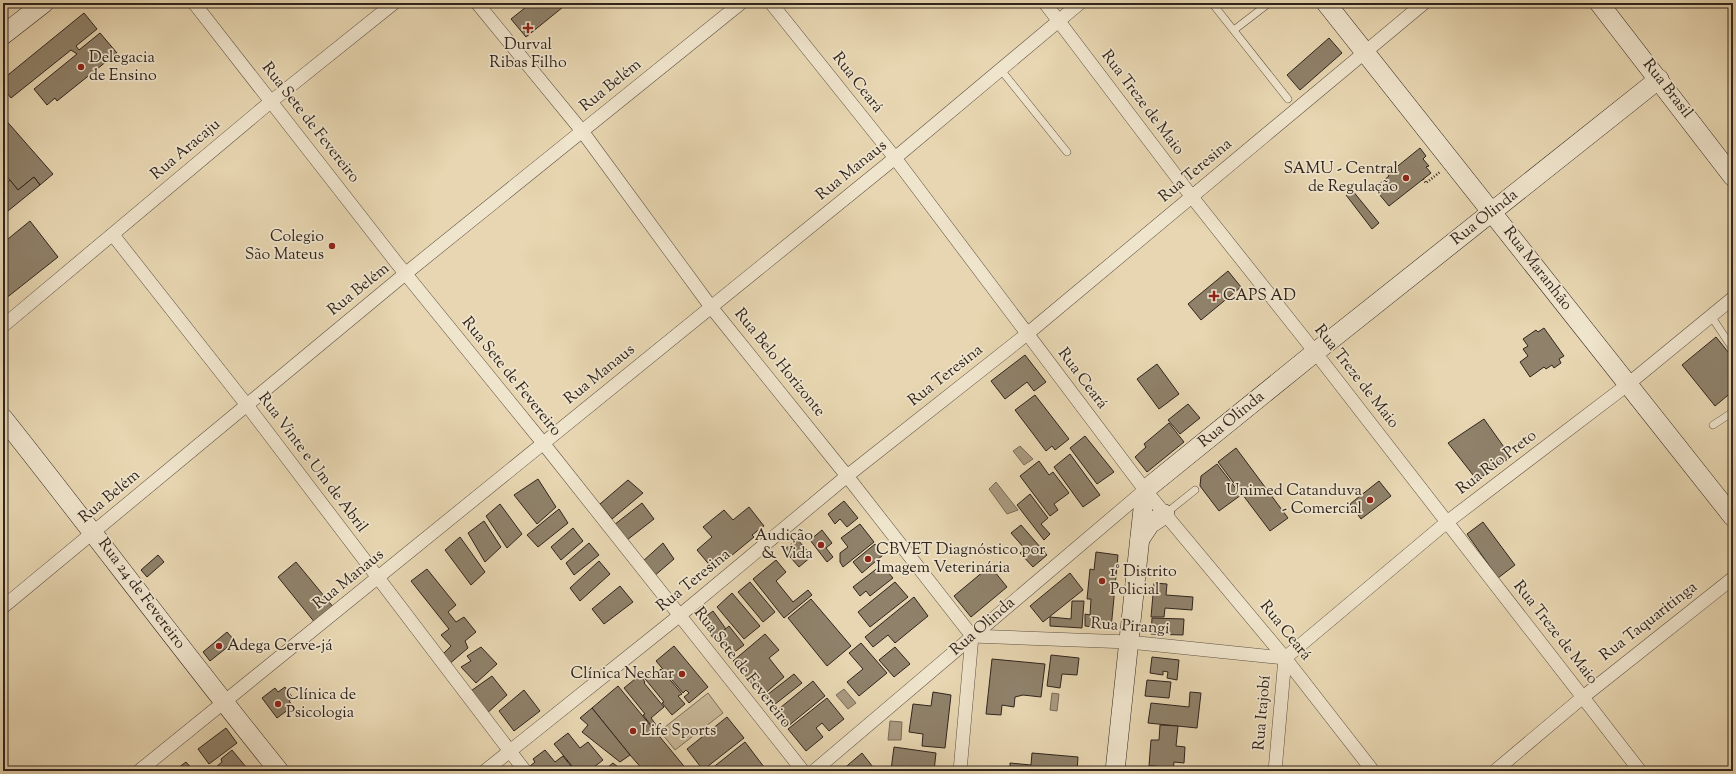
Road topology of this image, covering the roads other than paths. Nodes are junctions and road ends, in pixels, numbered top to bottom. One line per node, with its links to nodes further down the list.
1 (44, 3): 16 (street)
2 (194, 3): 21 (street, Rua Sete de Fevereiro)
3 (394, 3): 21 (street, Rua Aracaju)
4 (477, 3): 22 (street, Rua Belo Horizonte)
5 (741, 3): 22 (street, Rua Belém)
6 (771, 3): 24 (street, Rua Ceará)
7 (1045, 3): 14 (street, Rua Treze de Maio)
8 (1080, 3): 14 (street, Rua Manaus)
9 (1212, 3): 15 (lane)
10 (1269, 3): 15 (lane)
11 (1326, 3): 17 (street, Rua Maranhão)
12 (1424, 3): 17 (street, Rua Teresina)
13 (1599, 3): 19 (street, Rua Brasil)
14 (1058, 21): 18 (street, Rua Manaus); 26 (street, Rua Treze de Maio)
15 (1234, 30): 20 (lane)
16 (3, 35)
17 (1365, 52): 26 (street, Rua Teresina); 27 (street, Rua Maranhão)
18 (1001, 70): 23 (lane); 24 (street, Rua Manaus)
19 (1659, 80): 25 (street, Rua Brasil); 27 (street, Rua Olinda)
20 (1288, 99)
21 (271, 101): 28 (street, Rua Aracaju); 29 (street, Rua Sete de Fevereiro)
22 (582, 131): 29 (street, Rua Belém); 31 (street, Rua Belo Horizonte)
23 (1067, 152)
24 (895, 158): 31 (street, Rua Manaus); 34 (street, Rua Ceará)
25 (1733, 177)
26 (1192, 197): 34 (street, Rua Teresina); 36 (street, Rua Treze de Maio)
27 (1492, 212): 36 (street, Rua Olinda); 37 (street, Rua Maranhão)
28 (113, 235): 33 (street, Rua Aracaju); 38 (street, Rua Vinte e Um de Abril)
29 (405, 274): 38 (street, Rua Belém); 42 (street, Rua Sete de Fevereiro)
30 (1733, 298): 32 (street, Rua Rio Preto)
31 (711, 307): 42 (street, Rua Manaus); 43 (street, Rua Belo Horizonte)
32 (1711, 316): 35 (lane); 37 (street, Rua Rio Preto)
33 (3, 326)
34 (1027, 334): 43 (street, Rua Teresina); 44 (street, Rua Ceará)
35 (1733, 349)
36 (1315, 352): 44 (street, Rua Olinda); 48 (street, Rua Treze de Maio)
37 (1627, 385): 47 (street, Rua Maranhão); 48 (street, Rua Rio Preto)
38 (246, 404): 49 (street, Rua Belém); 52 (street, Rua Vinte e Um de Abril)
39 (1733, 412): 41 (lane)
40 (3, 418): 49 (street, Rua 24 de Fevereiro)
41 (1713, 425)
42 (543, 443): 52 (street, Rua Manaus); 54 (street, Rua Sete de Fevereiro)
43 (847, 476): 54 (street, Rua Teresina); 55 (street, Rua Belo Horizonte)
44 (1145, 490): 46 (street, Rua Ceará); 50 (street); 55 (street, Rua Olinda)
45 (1195, 490): 46 (lane)
46 (1165, 514): 50 (street); 57 (street, Rua Ceará)
47 (1733, 517)
48 (1447, 522): 57 (street, Rua Rio Preto); 58 (street, Rua Treze de Maio)
49 (94, 533): 53 (street, Rua Belém); 59 (street, Rua 24 de Fevereiro)
50 (1140, 539): 56 (street)
51 (1733, 578): 58 (street, Rua Taquaritinga)
52 (378, 579): 59 (street, Rua Manaus); 60 (street, Rua Vinte e Um de Abril)
53 (3, 607)
54 (679, 616): 60 (street, Rua Teresina); 65 (street, Rua Sete de Fevereiro)
55 (972, 636): 56 (street, Rua Pirangi); 66 (street, Rua Olinda); 67 (street)
56 (1129, 642): 57 (street, Rua Pirangi); 68 (street)
57 (1286, 658): 69 (street, Rua Itajobí); 70 (street, Rua Ceará)
58 (1583, 697): 71 (street, Rua Taquaritinga); 72 (street, Rua Treze de Maio)
59 (224, 702): 61 (street, Rua Manaus); 62 (street, Rua 24 de Fevereiro)
60 (510, 751): 63 (street, Rua Teresina); 64 (street, Rua Vinte e Um de Abril)
61 (139, 771)
62 (279, 771)
63 (485, 771)
64 (525, 771)
65 (802, 771)
66 (814, 771)
67 (960, 771)
68 (1115, 771)
69 (1275, 771)
70 (1373, 771)
71 (1495, 771)
72 (1640, 771)

